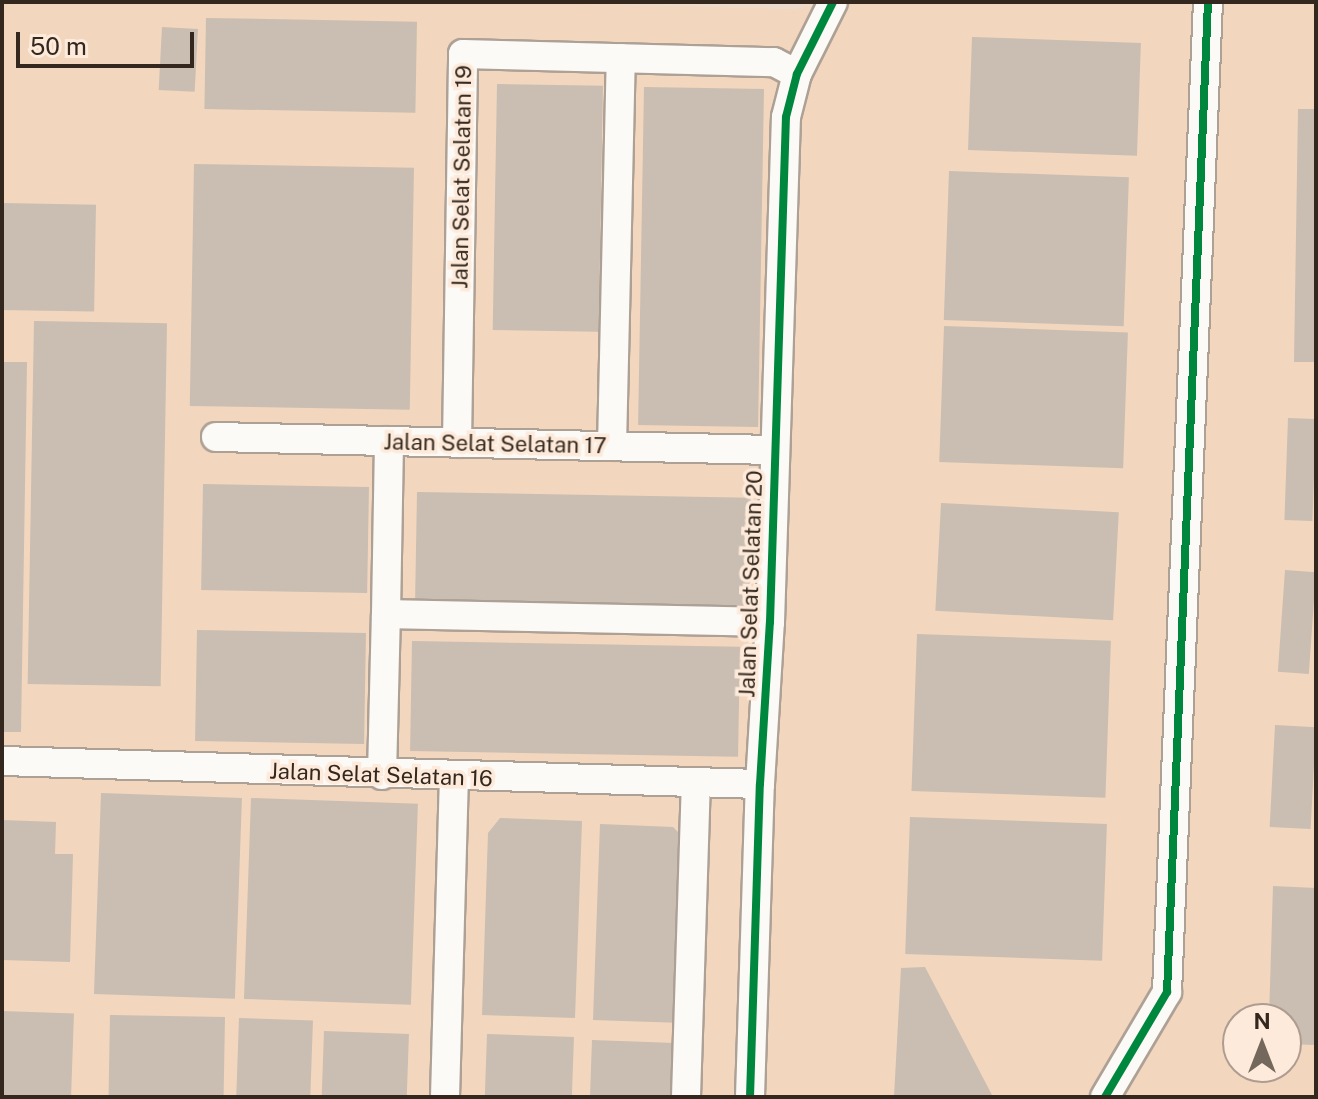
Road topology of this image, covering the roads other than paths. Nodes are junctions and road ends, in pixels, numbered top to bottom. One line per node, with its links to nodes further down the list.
1 (833, 2): 4 (street, Jalan Selat Selatan 20)
2 (1208, 2): 20 (street)
3 (621, 58): 4 (street, Jalan Selat Selatan 19); 7 (street, Jalan Selat Selatan 19); 8 (street)
4 (797, 74): 9 (street, Jalan Selat Selatan 20)
5 (216, 437): 6 (street, Jalan Selat Selatan 17)
6 (389, 441): 7 (street, Jalan Selat Selatan 17); 10 (street)
7 (457, 443): 8 (street, Jalan Selat Selatan 17)
8 (612, 446): 9 (street, Jalan Selat Selatan 17)
9 (773, 450): 11 (street, Jalan Selat Selatan 20)
10 (386, 614): 11 (street); 13 (street)
11 (770, 622): 16 (street, Jalan Selat Selatan 20)
12 (2, 761): 13 (street, Jalan Selat Selatan 16)
13 (382, 775): 14 (street, Jalan Selat Selatan 16)
14 (454, 777): 15 (street, Jalan Selat Selatan 16); 17 (street)
15 (696, 784): 16 (street, Jalan Selat Selatan 16); 18 (street)
16 (760, 784): 19 (street, Jalan Selat Selatan 20)
17 (445, 1097)
18 (686, 1097)
19 (750, 1097)
20 (1105, 1097)

